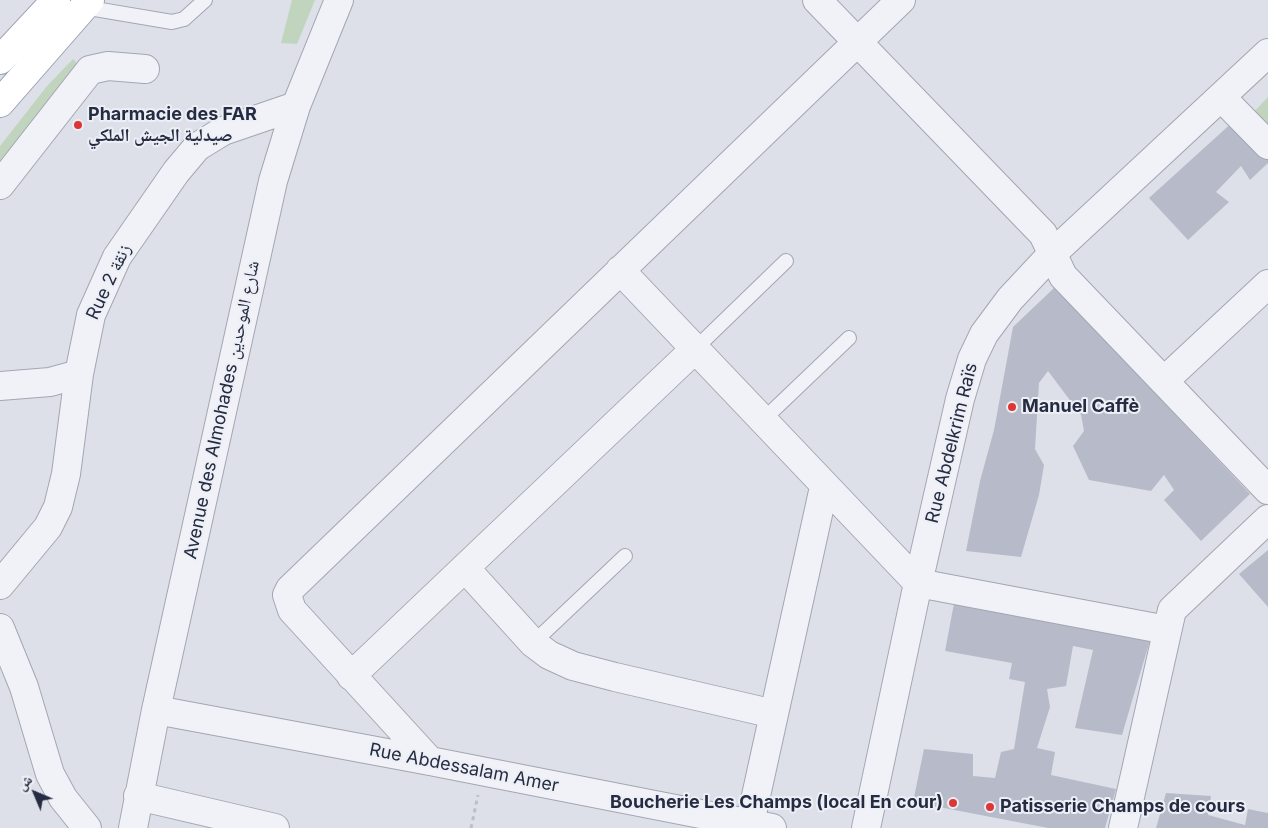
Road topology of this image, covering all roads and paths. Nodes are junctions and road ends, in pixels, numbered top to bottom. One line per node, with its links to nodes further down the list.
1 (56, 0): 9 (main road)
2 (205, 0): 6 (lane)
3 (339, 0): 13 (street, Avenue des Almohades شارع الموحدين)
4 (817, 0): 7 (street)
5 (901, 0): 7 (street)
6 (86, 4): 12 (main road)
7 (856, 42): 16 (street); 18 (street)
8 (1268, 53): 11 (street, Rue Abdelkrim Raïs)
9 (0, 60)
10 (145, 69): 15 (street)
11 (1221, 97): 14 (street); 16 (street, Rue Abdelkrim Raïs)
12 (0, 103)
13 (296, 106): 22 (street, Rue 2 زنقة); 37 (street, Avenue des Almohades شارع الموحدين)
14 (1268, 145)
15 (0, 185)
16 (1052, 254): 23 (street); 31 (street, Rue Abdelkrim Raïs)
17 (786, 261): 21 (lane)
18 (620, 270): 21 (street); 36 (street)
19 (1268, 284): 23 (street)
20 (849, 338): 25 (lane)
21 (695, 349): 25 (street); 30 (street)
22 (79, 374): 24 (street); 32 (street, Rue 2 زنقة)
23 (1164, 381): 27 (street)
24 (0, 386)
25 (762, 421): 26 (street)
26 (824, 487): 31 (street); 38 (street)
27 (1268, 490)
28 (1268, 519): 34 (street)
29 (625, 556): 35 (lane)
30 (465, 568): 35 (street); 36 (street)
31 (918, 584): 34 (street); 47 (street, Rue Abdelkrim Raïs)
32 (0, 585)
33 (0, 628): 43 (street)
34 (1167, 630): 48 (street)
35 (534, 643): 38 (street)
36 (351, 676): 39 (street)
37 (156, 710): 39 (street, Rue Abdessalam Amer); 41 (street, Avenue des Almohades شارع الموحدين)
38 (774, 714): 42 (street)
39 (430, 761): 40 (street, Rue Abdessalam Amer)
40 (484, 772): 42 (street, Rue Abdessalam Amer); 46 (path)
41 (138, 796): 44 (street, Avenue des Almohades شارع الموحدين); 45 (street)
42 (761, 825)
43 (88, 828)
44 (133, 828)
45 (275, 828)
46 (470, 828)
47 (866, 828)
48 (1122, 828)

